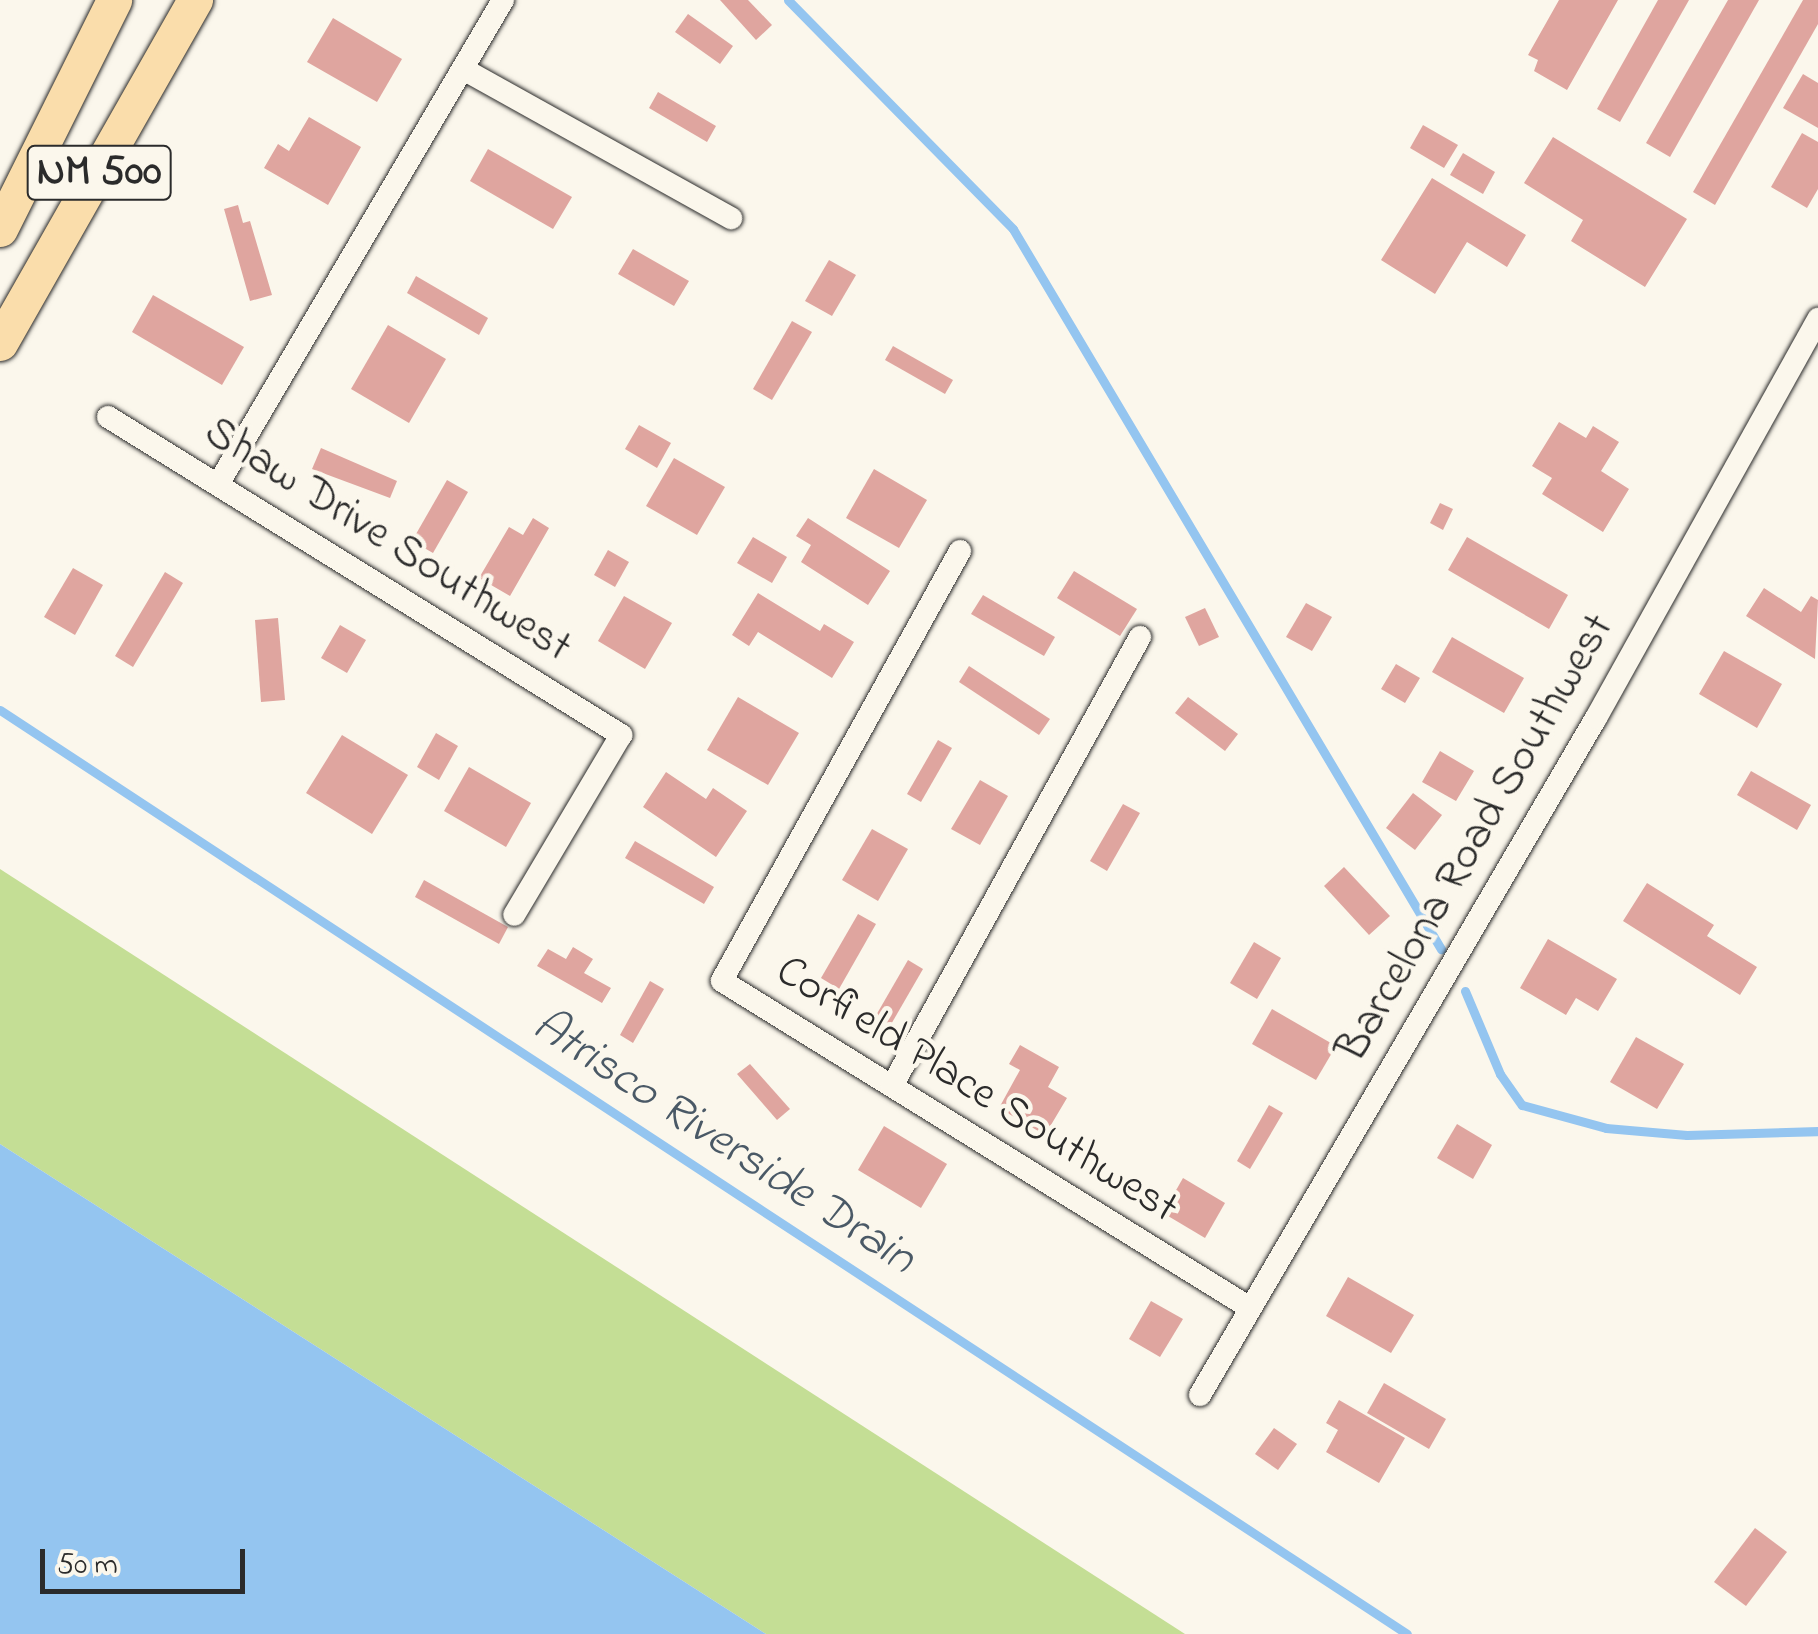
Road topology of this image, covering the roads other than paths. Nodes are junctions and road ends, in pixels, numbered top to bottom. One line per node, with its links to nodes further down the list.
1 (114, 0): 6 (main road, NM 500)
2 (194, 0): 8 (main road, NM 500)
3 (503, 0): 4 (street)
4 (463, 70): 5 (street); 10 (street)
5 (731, 218)
6 (0, 230)
7 (1818, 319): 15 (street, Barcelona Road Southwest)
8 (0, 343)
9 (108, 417): 10 (street, Shaw Drive Southwest)
10 (220, 481): 13 (street, Shaw Drive Southwest)
11 (960, 550): 14 (street, Corfield Place Southwest)
12 (1140, 637): 14 (street)
13 (514, 914)
14 (892, 1086): 15 (street, Corfield Place Southwest)
15 (1250, 1308): 16 (street, Barcelona Road Southwest)
16 (1200, 1395)

